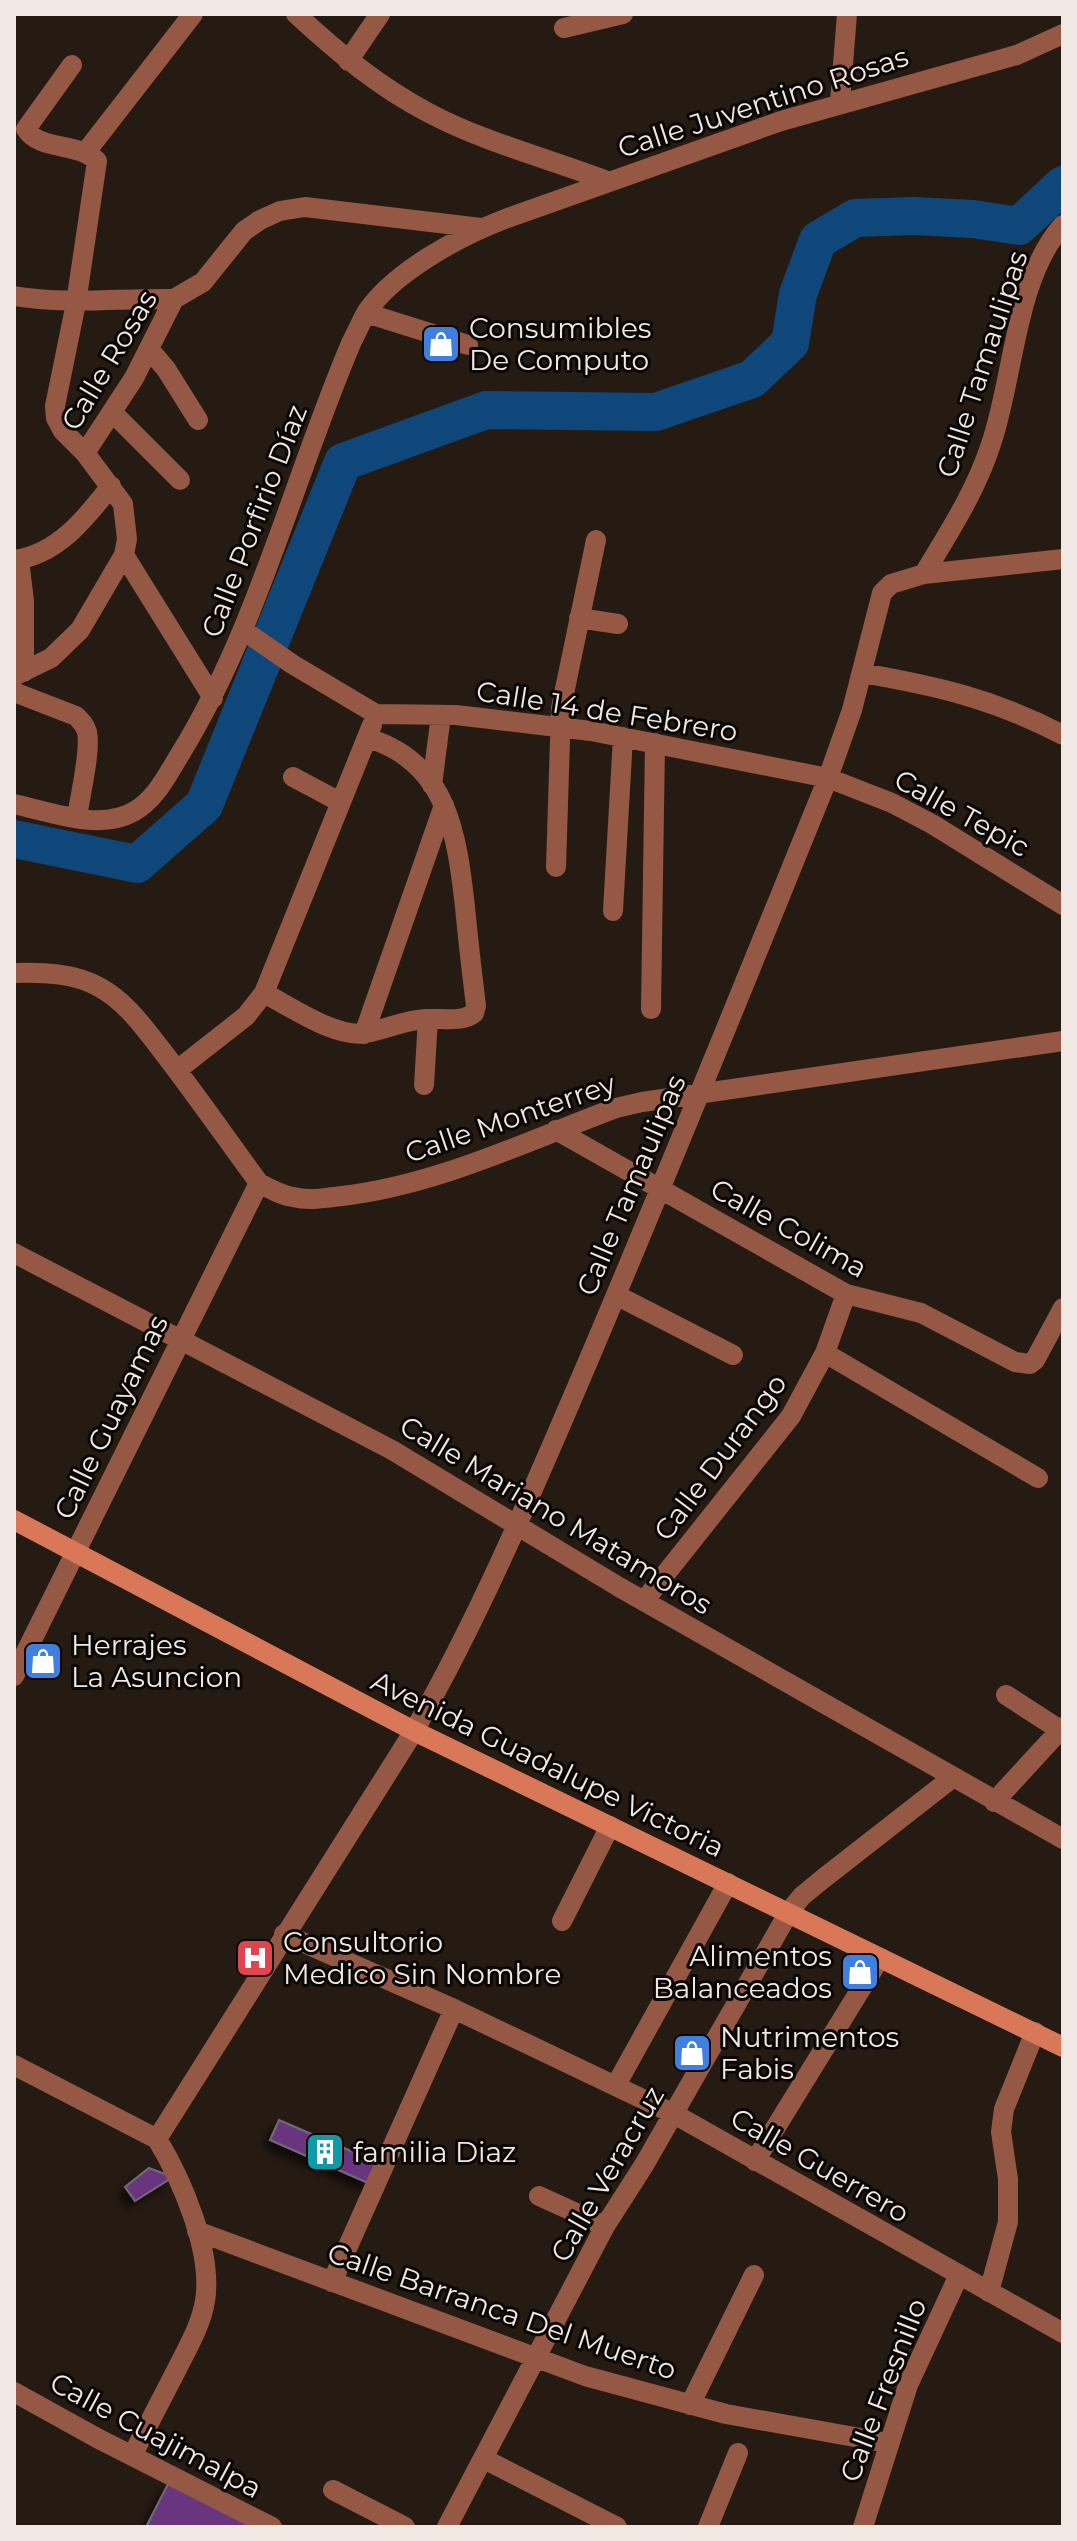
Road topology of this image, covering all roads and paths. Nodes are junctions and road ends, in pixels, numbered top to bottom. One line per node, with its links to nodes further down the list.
1 (193, 14): 11 (street)
2 (296, 14): 8 (street)
3 (380, 14): 8 (street)
4 (623, 14): 6 (street)
5 (847, 14): 10 (street)
6 (564, 28)
7 (1063, 34): 10 (street, Calle Juventino Rosas)
8 (348, 61): 12 (street)
9 (72, 65): 11 (street)
10 (840, 102): 12 (street, Calle Juventino Rosas)
11 (85, 153): 17 (street)
12 (607, 181): 14 (street, Calle Juventino Rosas)
13 (1063, 225): 30 (street, Calle Tamaulipas)
14 (481, 228): 16 (street, Calle Rosas); 18 (street, Calle Porfirio Díaz)
15 (14, 296): 17 (street)
16 (174, 299): 17 (street); 20 (street, Calle Rosas)
17 (76, 303): 23 (street)
18 (366, 313): 19 (street); 33 (street, Calle Porfirio Díaz)
19 (468, 345)
20 (149, 349): 21 (street, Calle Rosas); 22 (street)
21 (113, 413): 23 (street, Calle Rosas); 24 (street)
22 (198, 420)
23 (85, 453): 25 (street)
24 (180, 480)
25 (111, 486): 27 (street); 29 (street)
26 (596, 540): 31 (street)
27 (124, 555): 35 (street); 37 (street)
28 (1063, 559): 30 (street)
29 (17, 560): 35 (street)
30 (924, 574): 34 (street, Calle Tamaulipas)
31 (579, 618): 32 (street); 40 (street)
32 (618, 624)
33 (243, 630): 37 (street, Calle Porfirio Díaz); 38 (street)
34 (862, 673): 41 (street); 46 (street, Calle Tamaulipas)
35 (19, 674)
36 (14, 692): 51 (street)
37 (213, 698): 51 (street, Calle Porfirio Díaz)
38 (376, 714): 39 (street, Calle 14 de Febrero); 43 (street)
39 (441, 715): 40 (street, Calle 14 de Febrero); 47 (street)
40 (560, 728): 42 (street, Calle 14 de Febrero); 52 (street)
41 (1063, 735)
42 (623, 737): 44 (street, Calle 14 de Febrero); 54 (street)
43 (367, 738): 47 (street); 48 (street)
44 (655, 743): 46 (street, Calle 14 de Febrero); 57 (street)
45 (293, 777): 48 (street)
46 (828, 778): 53 (street, Calle Tepic); 63 (street, Calle Tamaulipas)
47 (432, 785): 50 (street)
48 (340, 802): 56 (street)
49 (14, 804): 51 (street, Calle Porfirio Díaz)
50 (444, 805): 58 (street); 59 (street)
51 (77, 817)
52 (556, 867)
53 (1063, 905)
54 (613, 911)
55 (14, 973): 61 (street)
56 (264, 993): 59 (street); 61 (street)
57 (651, 1009)
58 (428, 1019): 59 (street); 62 (street)
59 (364, 1034)
60 (1063, 1041): 63 (street, Calle Monterrey)
61 (177, 1070): 65 (street)
62 (424, 1085)
63 (700, 1093): 64 (street, Calle Monterrey); 66 (street, Calle Tamaulipas)
64 (556, 1130): 65 (street, Calle Monterrey); 66 (street, Calle Colima)
65 (259, 1183): 71 (street, Calle Guayamas)
66 (660, 1189): 68 (street, Calle Colima); 69 (street, Calle Tamaulipas)
67 (14, 1253): 71 (street, Calle Mariano Matamoros)
68 (846, 1294): 70 (street, Calle Colima); 72 (street, Calle Durango)
69 (616, 1295): 73 (street); 76 (street, Calle Tamaulipas)
70 (1063, 1308)
71 (180, 1338): 76 (street, Calle Mariano Matamoros); 77 (street, Calle Guayamas)
72 (825, 1353): 74 (street); 78 (street, Calle Durango)
73 (733, 1355)
74 (1038, 1478)
75 (14, 1520): 77 (main road, Avenida Guadalupe Victoria)
76 (517, 1525): 78 (street, Calle Mariano Matamoros); 82 (street, Calle Tamaulipas)
77 (76, 1554): 79 (street, Calle Guayamas); 82 (main road, Avenida Guadalupe Victoria)
78 (644, 1601): 83 (street, Calle Mariano Matamoros)
79 (14, 1676)
80 (1006, 1695): 81 (street)
81 (1062, 1729): 84 (street)
82 (414, 1731): 85 (main road, Avenida Guadalupe Victoria); 90 (street, Calle Tamaulipas)
83 (952, 1778): 84 (street, Calle Mariano Matamoros); 88 (street, Calle Veracruz)
84 (994, 1802): 86 (street, Calle Mariano Matamoros)
85 (610, 1826): 87 (main road, Avenida Guadalupe Victoria); 89 (street)
86 (1063, 1839)
87 (728, 1883): 88 (main road, Avenida Guadalupe Victoria); 96 (street)
88 (789, 1912): 91 (main road, Avenida Guadalupe Victoria); 97 (street, Calle Veracruz)
89 (562, 1921)
90 (284, 1934): 92 (street, Calle Guerrero); 98 (street, Calle Tamaulipas)
91 (880, 1958): 93 (main road, Avenida Guadalupe Victoria); 99 (street)
92 (454, 2009): 96 (street, Calle Guerrero); 105 (street)
93 (1035, 2032): 94 (main road, Avenida Guadalupe Victoria); 106 (street)
94 (1063, 2047)
95 (14, 2065): 98 (street)
96 (616, 2085): 97 (street, Calle Guerrero)
97 (674, 2114): 99 (street, Calle Guerrero); 101 (street, Calle Veracruz)
98 (157, 2139): 102 (street)
99 (755, 2161): 104 (street, Calle Guerrero)
100 (539, 2196): 101 (street)
101 (605, 2226): 108 (street, Calle Veracruz)
102 (197, 2231): 105 (street, Calle Barranca Del Muerto); 113 (street)
103 (754, 2275): 110 (street)
104 (959, 2275): 106 (street, Calle Guerrero); 111 (street, Calle Fresnillo)
105 (332, 2282): 108 (street, Calle Barranca Del Muerto)
106 (989, 2292): 107 (street, Calle Guerrero)
107 (1063, 2333)
108 (537, 2358): 110 (street, Calle Barranca Del Muerto); 114 (street, Calle Veracruz)
109 (14, 2392): 113 (street, Calle Cuajimalpa)
110 (690, 2405): 111 (street, Calle Barranca Del Muerto)
111 (888, 2443): 121 (street, Calle Fresnillo)
112 (738, 2453): 120 (street)
113 (132, 2456): 116 (street, Calle Cuajimalpa)
114 (484, 2459): 118 (street, Calle Veracruz); 119 (street)
115 (333, 2490): 117 (street)
116 (272, 2527)
117 (405, 2527)
118 (447, 2527)
119 (617, 2527)
120 (708, 2527)
121 (863, 2527)

